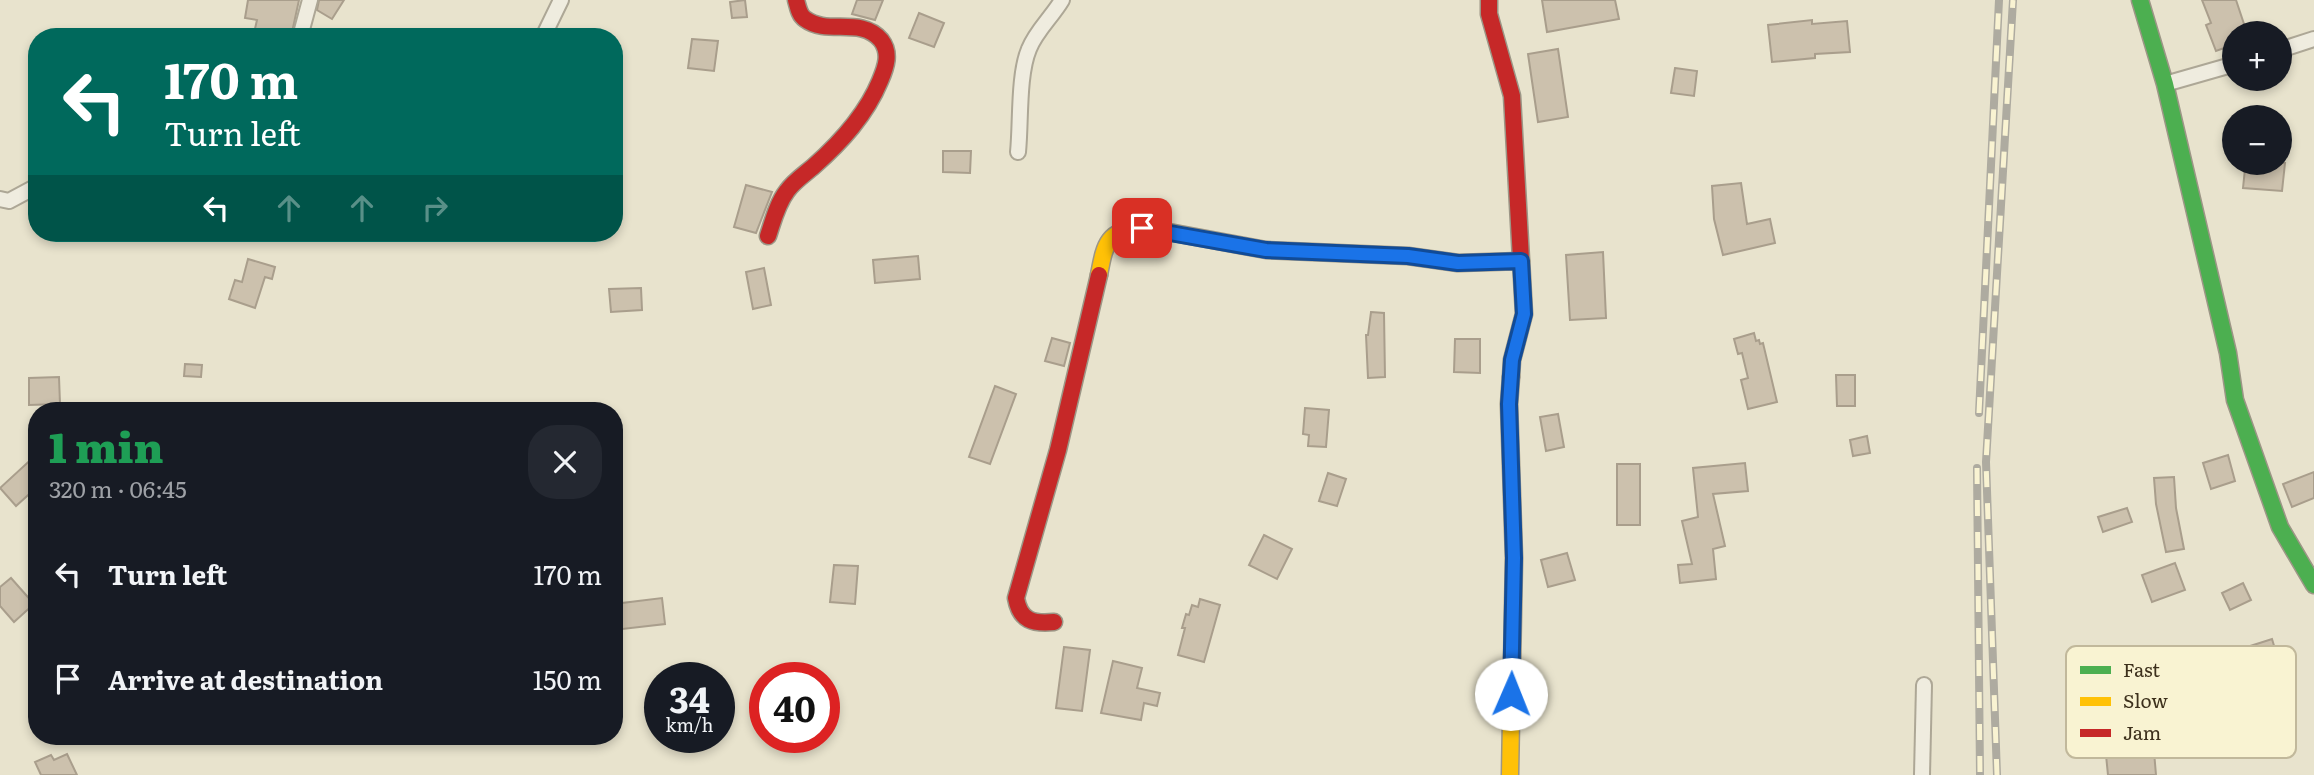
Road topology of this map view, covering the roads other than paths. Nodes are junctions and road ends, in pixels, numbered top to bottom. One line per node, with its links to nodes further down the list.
1 (310, 0): 7 (street)
2 (561, 0): 8 (street)
3 (796, 0): 16 (street)
4 (1062, 0): 13 (street)
5 (1489, 0): 17 (street)
6 (2140, 0): 12 (street)
7 (302, 28)
8 (547, 28)
9 (2314, 40): 10 (street)
10 (2292, 46)
11 (2222, 68): 12 (street)
12 (2165, 84): 18 (street)
13 (1018, 152)
14 (28, 191): 15 (street)
15 (0, 199)
16 (768, 236)
17 (1521, 261): 19 (street); 21 (street)
18 (2314, 585)
19 (1054, 622)
20 (1924, 685): 22 (street)
21 (1510, 775)
22 (1922, 775)

